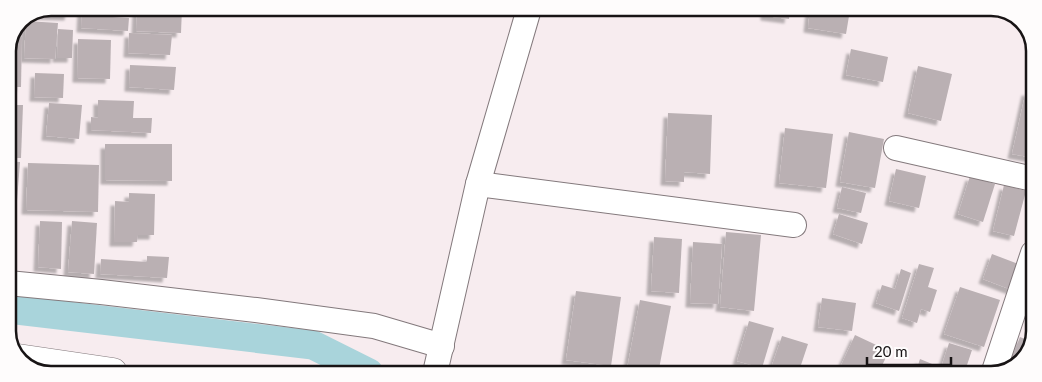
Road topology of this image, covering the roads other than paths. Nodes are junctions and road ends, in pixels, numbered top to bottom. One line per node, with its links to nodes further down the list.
1 (527, 16): 4 (street)
2 (896, 148): 3 (street)
3 (1026, 177)
4 (478, 184): 5 (street); 8 (street)
5 (794, 225)
6 (1026, 274): 10 (street)
7 (16, 284): 8 (street)
8 (442, 346): 12 (street)
9 (32, 360): 11 (main road)
10 (996, 365)
11 (72, 366)
12 (440, 366)

